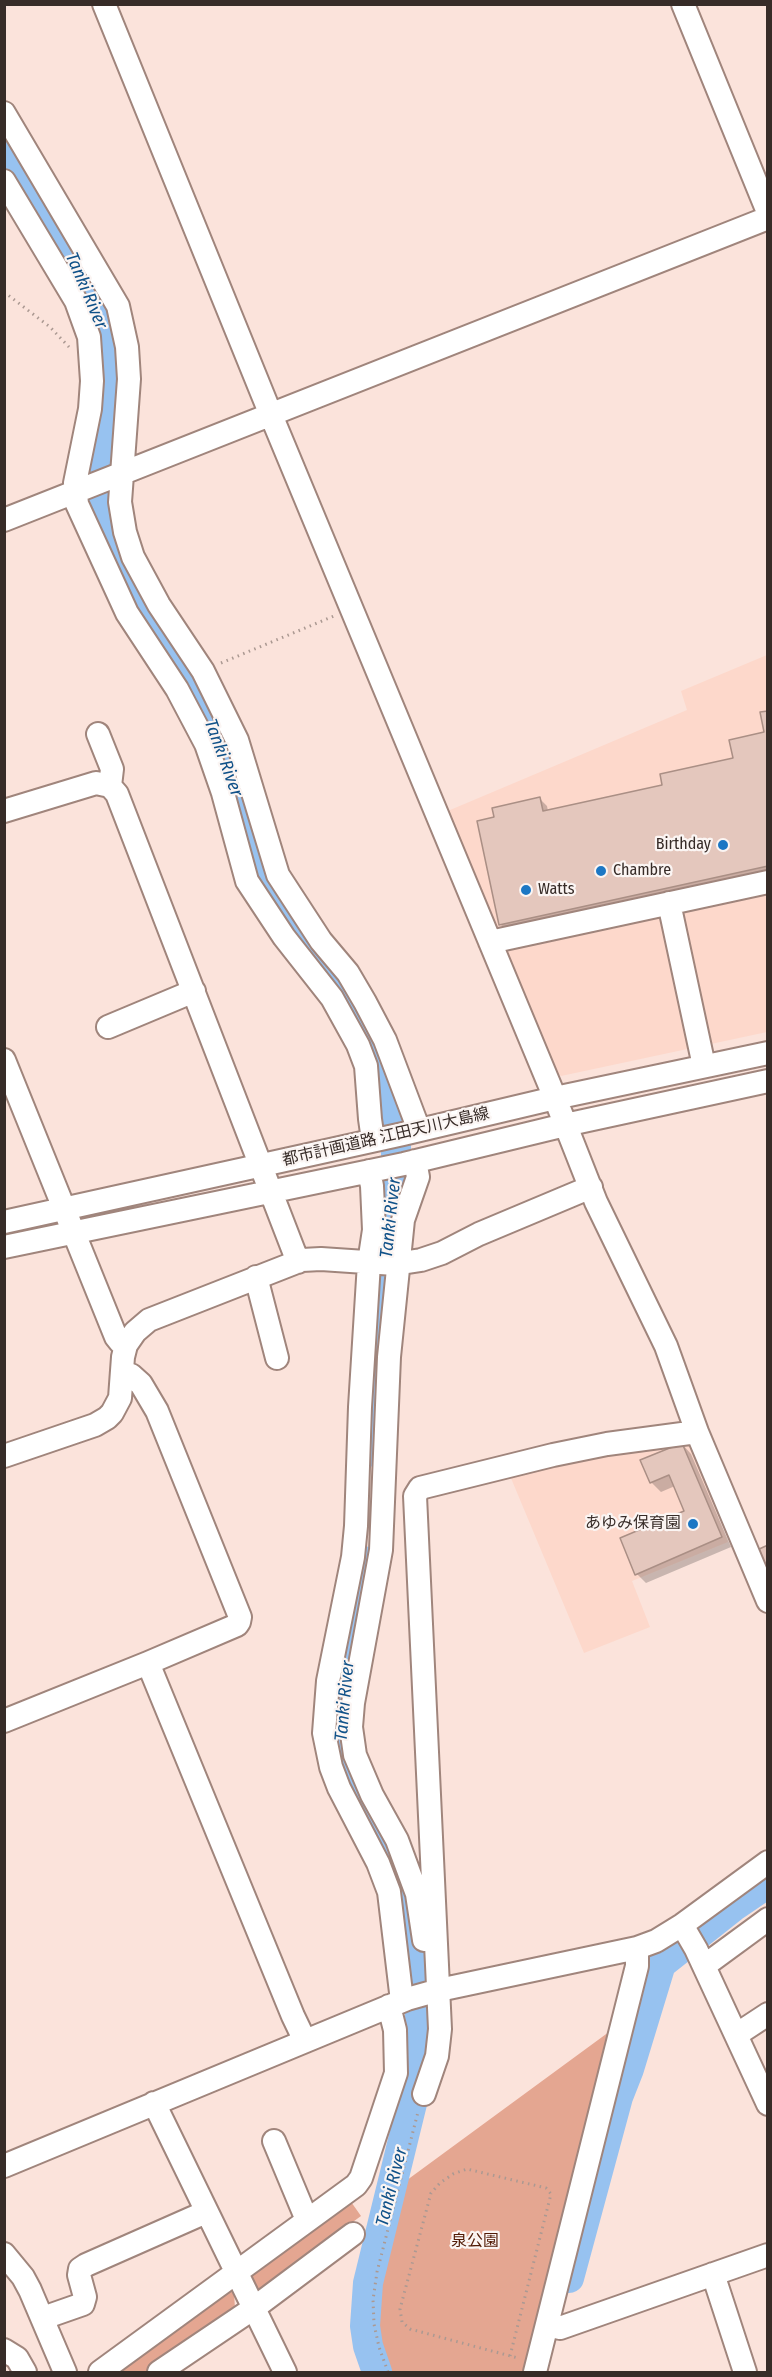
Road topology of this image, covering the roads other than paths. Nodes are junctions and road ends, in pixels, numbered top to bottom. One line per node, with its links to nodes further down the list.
1 (104, 4): 7 (street)
2 (682, 4): 5 (street)
3 (4, 113): 8 (street)
4 (4, 181): 9 (street)
5 (768, 212)
6 (768, 218): 7 (street)
7 (271, 416): 8 (street); 16 (street)
8 (119, 475): 9 (street); 25 (street)
9 (77, 491): 10 (street); 26 (street)
10 (4, 520)
11 (98, 734): 12 (street)
12 (110, 786): 13 (street); 17 (street)
13 (4, 810)
14 (768, 882): 15 (street)
15 (669, 903): 16 (street); 21 (street)
16 (490, 942): 23 (street)
17 (194, 991): 18 (street); 28 (street)
18 (108, 1027)
19 (768, 1053): 21 (street, 都市計画道路 江田天川大島線)
20 (4, 1060): 32 (street)
21 (704, 1066): 23 (street, 都市計画道路 江田天川大島線)
22 (768, 1082): 24 (street, 都市計画道路 江田天川大島線)
23 (555, 1098): 24 (street); 25 (street, 都市計画道路 江田天川大島線)
24 (565, 1125): 27 (street, 都市計画道路 江田天川大島線); 30 (street)
25 (411, 1132): 26 (street, 都市計画道路 江田天川大島線)
26 (375, 1140): 28 (street, 都市計画道路 江田天川大島線)
27 (410, 1162): 29 (street, 都市計画道路 江田天川大島線); 37 (street)
28 (262, 1165): 31 (street); 32 (street, 都市計画道路 江田天川大島線)
29 (372, 1170): 31 (street, 都市計画道路 江田天川大島線); 37 (street)
30 (591, 1187): 37 (street); 42 (street)
31 (272, 1191): 34 (street, 都市計画道路 江田天川大島線); 36 (street)
32 (64, 1208): 33 (street, 都市計画道路 江田天川大島線); 34 (street)
33 (4, 1222)
34 (74, 1233): 35 (street, 都市計画道路 江田天川大島線); 39 (street)
35 (4, 1247)
36 (298, 1262): 37 (street); 38 (street)
37 (384, 1264): 51 (street); 51 (street)
38 (256, 1277): 39 (street); 40 (street)
39 (126, 1345): 41 (street)
40 (277, 1358)
41 (123, 1373): 43 (street); 45 (street)
42 (697, 1432): 44 (street); 51 (street)
43 (4, 1456)
44 (768, 1601)
45 (148, 1663): 46 (street); 54 (street)
46 (4, 1722)
47 (768, 1862): 49 (street)
48 (768, 1919): 49 (street)
49 (693, 1944): 50 (street); 53 (street)
50 (637, 1948): 51 (street); 69 (street)
51 (417, 1994): 54 (street); 55 (street); 61 (street)
52 (768, 2014): 53 (street)
53 (736, 2035): 57 (street)
54 (305, 2041): 56 (street)
55 (424, 2094)
56 (154, 2103): 59 (street); 60 (street)
57 (768, 2104)
58 (274, 2141): 61 (street)
59 (4, 2166)
60 (206, 2212): 65 (street); 68 (street)
61 (307, 2220): 65 (street)
62 (353, 2234): 67 (street)
63 (4, 2254): 68 (street)
64 (768, 2255): 66 (street)
65 (235, 2272): 67 (street); 74 (street)
66 (712, 2274): 69 (street); 77 (street)
67 (254, 2308): 75 (street); 76 (street)
68 (43, 2318): 73 (street)
69 (548, 2325): 71 (street)
70 (4, 2350): 72 (street)
71 (536, 2368)
72 (24, 2373)
73 (64, 2373)
74 (100, 2373)
75 (159, 2373)
76 (285, 2373)
77 (745, 2373)

